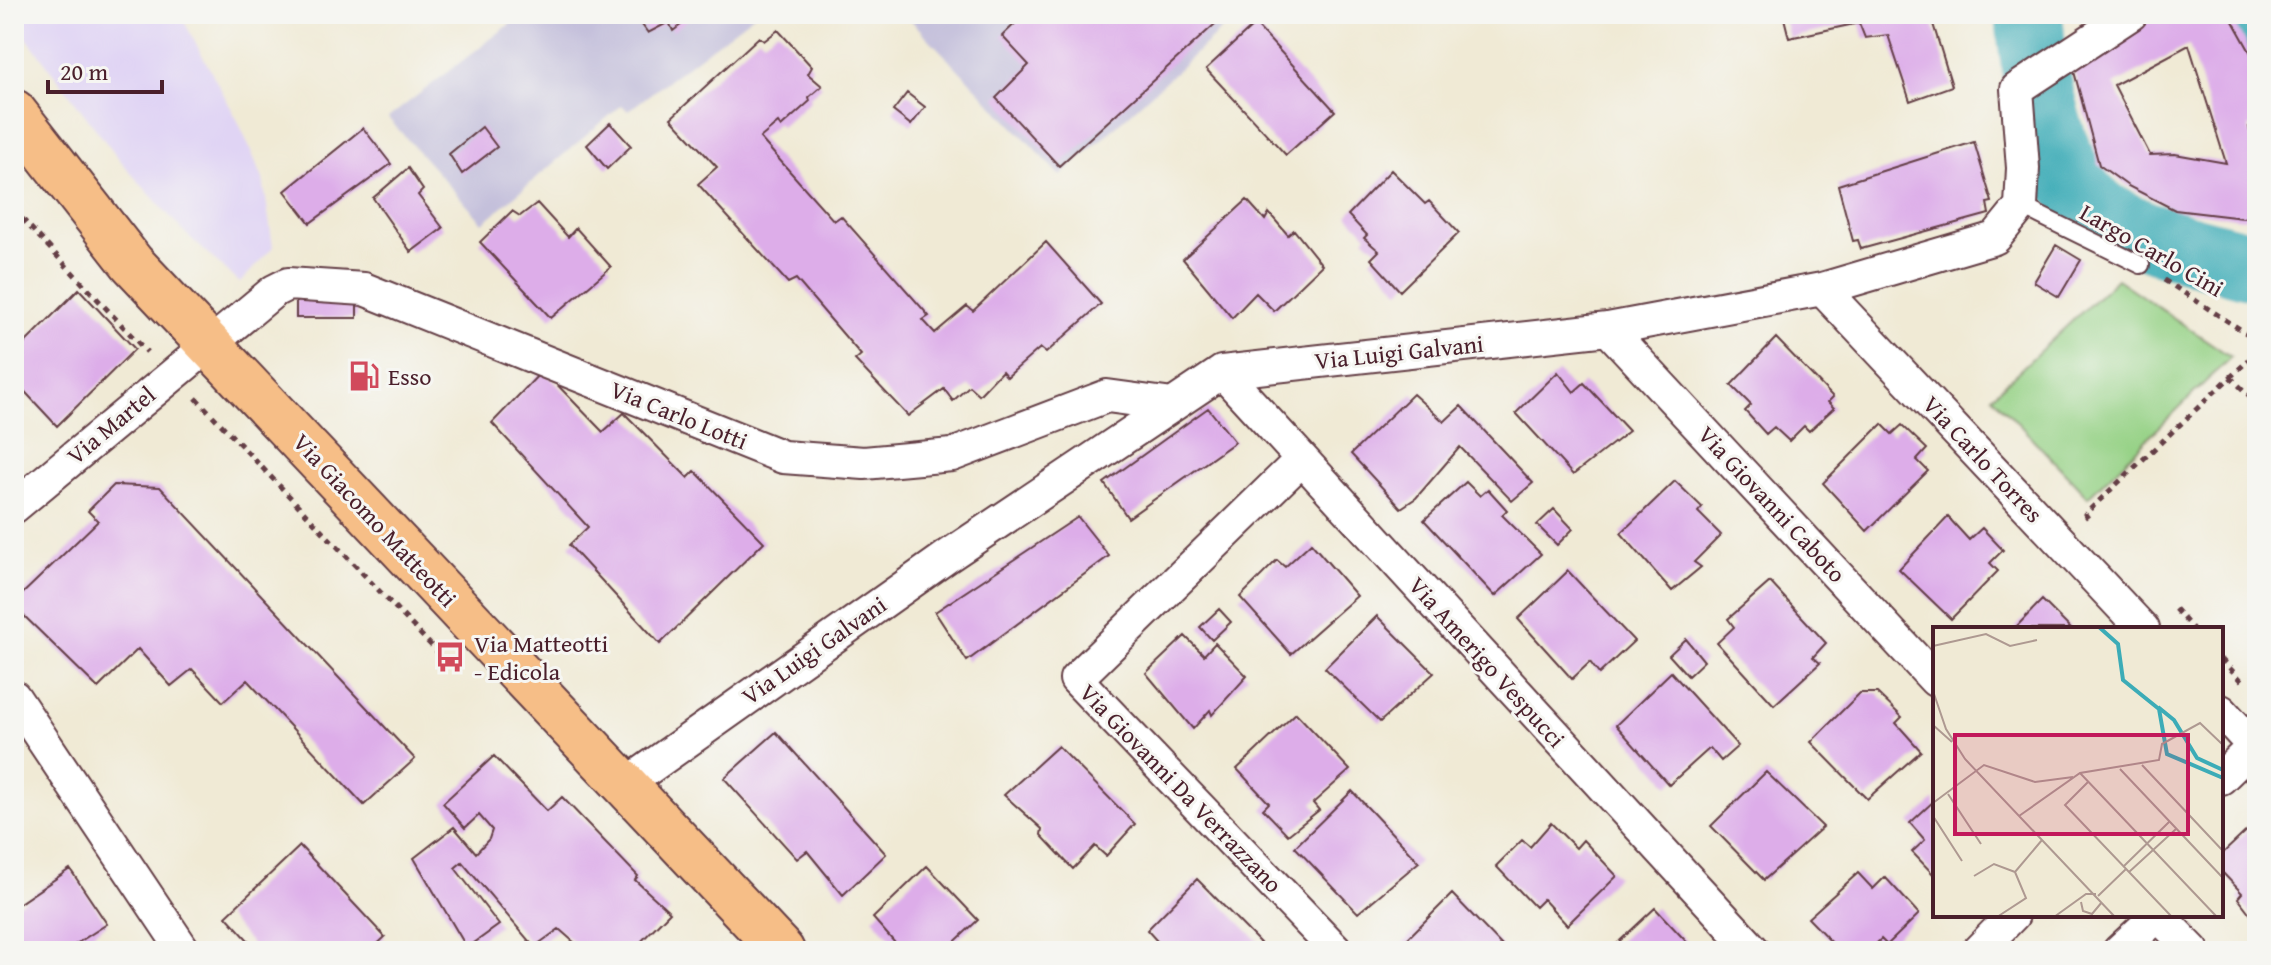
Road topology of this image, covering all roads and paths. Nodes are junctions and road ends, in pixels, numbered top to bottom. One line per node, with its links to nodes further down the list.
1 (2131, 14): 3 (street)
2 (14, 112): 9 (main road, Via Giacomo Matteotti)
3 (2021, 206): 5 (lane, Largo Carlo Cini); 6 (street, Via Luigi Galvani)
4 (14, 210): 10 (path)
5 (2141, 265): 8 (path, Largo Carlo Cini)
6 (1822, 289): 7 (street, Via Luigi Galvani); 23 (street, Via Carlo Torres)
7 (1608, 329): 12 (street, Via Luigi Galvani); 26 (street, Via Giovanni Caboto)
8 (2257, 340)
9 (210, 345): 13 (street, Via Martel); 16 (street, Via Carlo Lotti); 31 (main road, Via Giacomo Matteotti)
10 (148, 352)
11 (2257, 352): 14 (path)
12 (1222, 372): 16 (street, Via Luigi Galvani); 17 (street, Via Amerigo Vespucci)
13 (173, 374): 19 (street, Via Martel); 25 (path)
14 (2230, 377): 15 (path); 20 (path)
15 (2257, 403)
16 (1173, 405): 31 (street, Via Luigi Galvani)
17 (1302, 459): 37 (street, Via Giovanni Da Verrazzano); 38 (street, Via Amerigo Vespucci)
18 (2074, 503): 20 (path)
19 (14, 507)
20 (2085, 514): 21 (path)
21 (2096, 525)
22 (2171, 606): 24 (path)
23 (2141, 627)
24 (2191, 627)
25 (456, 671)
26 (1933, 678)
27 (14, 697): 35 (street)
28 (2223, 713): 29 (street)
29 (2255, 748): 30 (street)
30 (2223, 776)
31 (625, 785): 36 (main road, Via Giacomo Matteotti)
32 (2011, 917): 39 (street)
33 (2156, 917): 40 (street)
34 (2160, 917): 41 (street)
35 (184, 951)
36 (782, 951)
37 (1337, 951)
38 (1754, 951)
39 (1978, 951)
40 (2119, 951)
41 (2193, 951)

